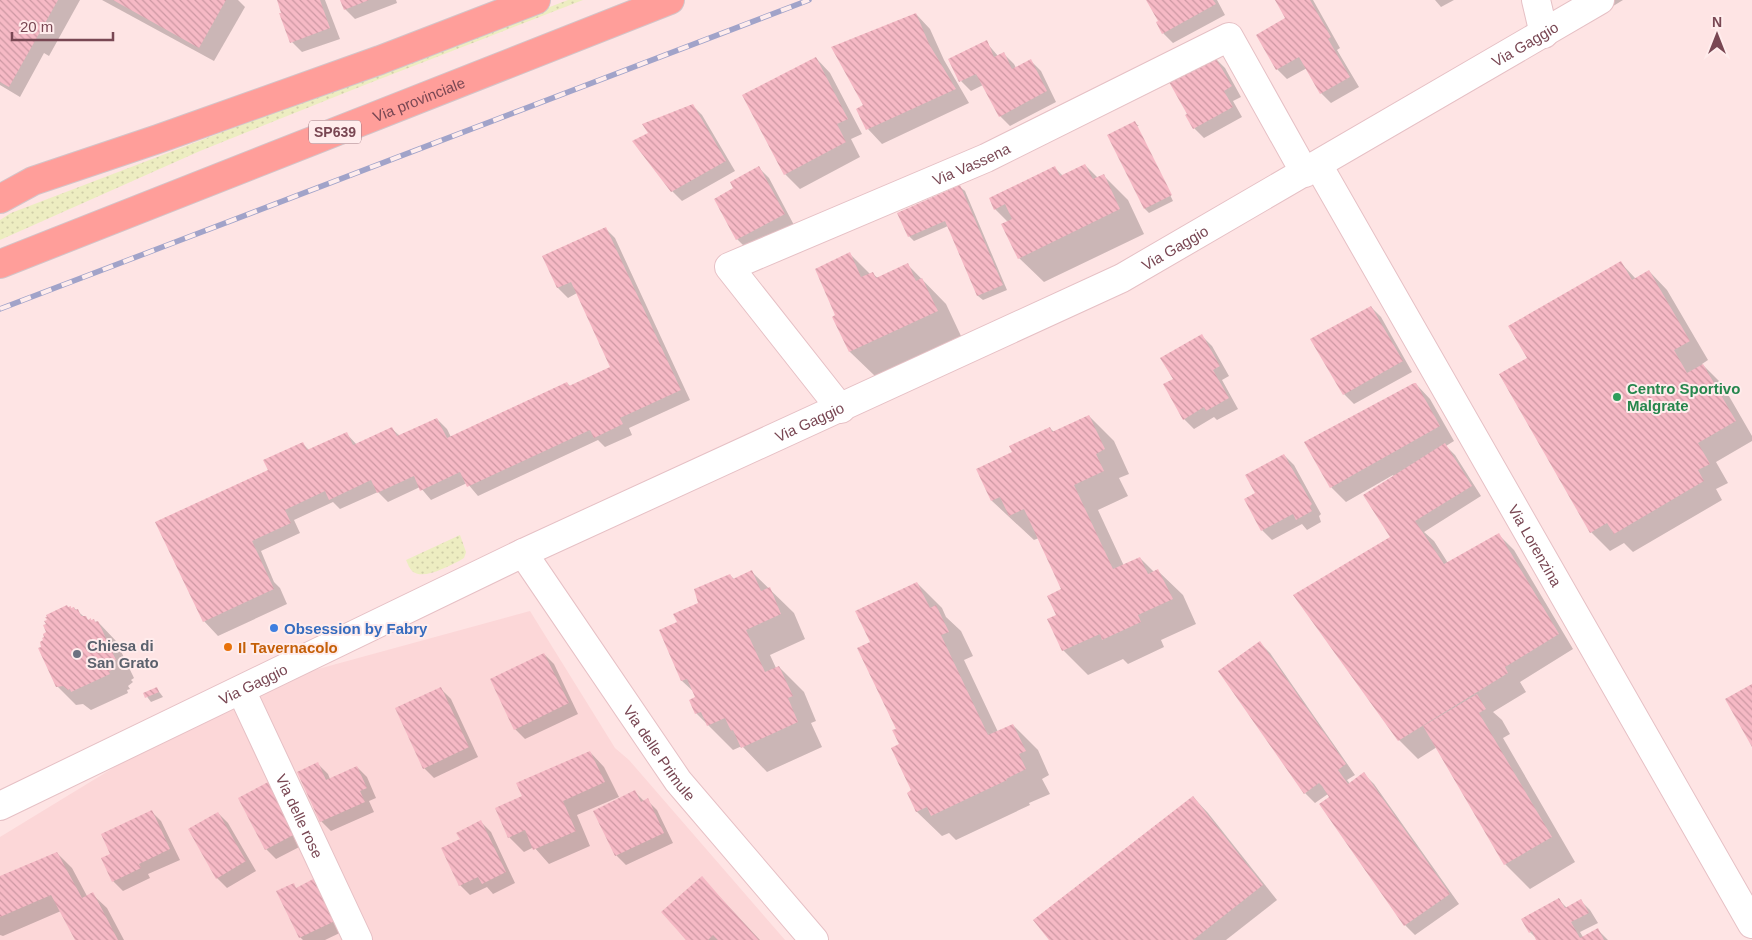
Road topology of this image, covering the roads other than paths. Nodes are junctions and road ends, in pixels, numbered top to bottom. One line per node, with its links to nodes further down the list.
1 (536, 0): 7 (main road)
2 (670, 0): 8 (main road, Via provinciale / SP639)
3 (1536, 0): 5 (street)
4 (1600, 0): 5 (street, Via Gaggio)
5 (1544, 34): 6 (street, Via Gaggio)
6 (1312, 169): 9 (street, Via Gaggio); 9 (street, Via Vassena); 13 (street, Via Lorenzina)
7 (0, 199)
8 (0, 264)
9 (841, 409): 10 (street, Via Gaggio)
10 (523, 554): 11 (street, Via Gaggio); 15 (street, Via delle Primule)
11 (241, 690): 12 (street, Via Gaggio); 14 (street, Via delle rose)
12 (0, 806)
13 (1752, 924)
14 (358, 940)
15 (814, 940)

